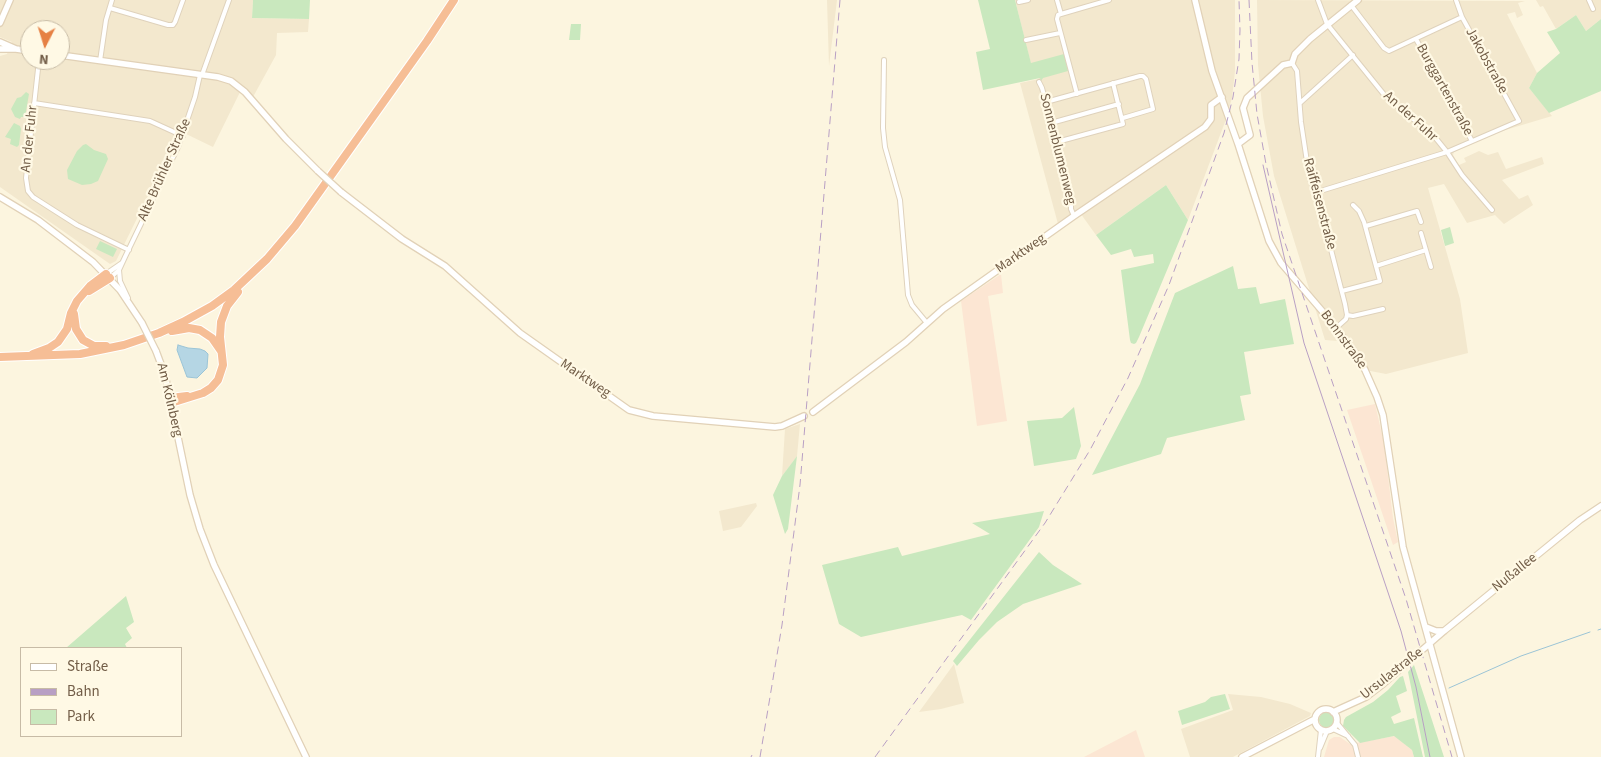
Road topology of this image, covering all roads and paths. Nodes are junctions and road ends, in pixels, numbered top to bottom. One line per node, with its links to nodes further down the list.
1 (10, 0): 20 (street)
2 (112, 0): 16 (street)
3 (183, 0): 16 (street)
4 (229, 0): 35 (street, Alte Brühler Straße)
5 (454, 0): 66 (highway)
6 (1028, 0): 14 (street)
7 (1057, 0): 18 (street)
8 (1110, 0): 18 (street)
9 (1195, 0): 39 (street, Bonnstraße)
10 (1318, 0): 21 (street, An der Fuhr)
11 (1358, 0): 15 (street)
12 (1456, 0): 19 (street, Jakobstraße)
13 (1589, 0): 17 (street)
14 (1019, 2)
15 (1351, 5): 21 (street); 23 (street)
16 (110, 8): 32 (street)
17 (1592, 9)
18 (1061, 14): 22 (street)
19 (1462, 17): 23 (street); 47 (street, Jakobstraße)
20 (0, 23)
21 (1327, 24): 29 (street, An der Fuhr); 33 (street)
22 (1060, 33): 24 (street); 38 (street)
23 (1416, 39): 47 (street, Burggartenstraße)
24 (1026, 40)
25 (0, 42): 26 (street)
26 (16, 49): 27 (street); 28 (street)
27 (20, 50)
28 (1, 51)
29 (1353, 55): 42 (street); 50 (street, An der Fuhr)
30 (70, 56): 32 (street, Marktweg)
31 (884, 60): 72 (street)
32 (100, 61): 35 (street, Marktweg)
33 (1292, 62): 42 (street, Raiffeisenstraße); 49 (street)
34 (38, 70): 41 (street, An der Fuhr)
35 (201, 75): 46 (street, Alte Brühler Straße); 81 (street, Marktweg, bridge)
36 (1038, 82): 40 (street, Sonnenblumenweg)
37 (1113, 83): 38 (street); 43 (street); 44 (street)
38 (1077, 94): 40 (street)
39 (1222, 97): 49 (street, Bonnstraße); 55 (street, Marktweg)
40 (1046, 102): 45 (street, Sonnenblumenweg)
41 (34, 103): 46 (street); 59 (street, An der Fuhr)
42 (1300, 103): 51 (street, Raiffeisenstraße)
43 (1119, 104): 44 (street); 45 (street)
44 (1123, 118): 48 (street)
45 (1051, 122): 48 (street, Sonnenblumenweg)
46 (183, 136): 59 (street, Alte Brühler Straße)
47 (1472, 141): 50 (street)
48 (1057, 142): 55 (street, Sonnenblumenweg)
49 (1238, 144): 73 (street, Bonnstraße)
50 (1447, 152): 51 (street); 54 (street, An der Fuhr)
51 (1314, 193): 67 (street, Raiffeisenstraße)
52 (0, 197): 65 (street, Am Kölnberg)
53 (1353, 205): 57 (street)
54 (1492, 210)
55 (1074, 216): 72 (street, Marktweg)
56 (1421, 222): 57 (street)
57 (1366, 226): 62 (street)
58 (1421, 233): 60 (street)
59 (129, 250): 61 (street, Alte Brühler Straße)
60 (1426, 250): 62 (street); 63 (street)
61 (122, 262): 64 (street, Alte Brühler Straße); 65 (street, Alte Brühler Straße)
62 (1376, 266): 67 (street)
63 (1431, 267)
64 (119, 270): 65 (street, Alte Brühler Straße); 68 (street)
65 (108, 276): 68 (street, Am Kölnberg); 69 (highway)
66 (248, 277): 74 (highway); 76 (highway)
67 (1342, 291): 71 (street, Raiffeisenstraße)
68 (131, 305): 79 (street, Am Kölnberg, bridge)
69 (74, 307): 75 (highway); 78 (highway)
70 (1384, 309): 71 (street)
71 (1347, 315): 73 (street)
72 (927, 323): 80 (street, Marktweg)
73 (1336, 328): 83 (street, Bonnstraße)
74 (159, 333): 75 (highway); 76 (highway)
75 (124, 345): 78 (highway)
76 (222, 352): 79 (highway)
77 (0, 357): 78 (highway)
78 (27, 357)
79 (171, 401): 90 (street, Am Kölnberg)
80 (813, 412)
81 (804, 416)
82 (1601, 506): 84 (street, Nußallee)
83 (1426, 627): 84 (street); 85 (street, Bonnstraße)
84 (1444, 631): 85 (street, Nußallee)
85 (1431, 643): 86 (street, Ursulastraße); 94 (street, Bonnstraße)
86 (1352, 704): 87 (street, Ursulastraße); 89 (street, Ursulastraße)
87 (1333, 712): 88 (street, Ursulastraße); 89 (street)
88 (1316, 722): 89 (street); 91 (street, Ursulastraße)
89 (1331, 726): 92 (street); 93 (street)
90 (306, 757)
91 (1242, 757)
92 (1318, 757)
93 (1358, 757)
94 (1461, 757)

